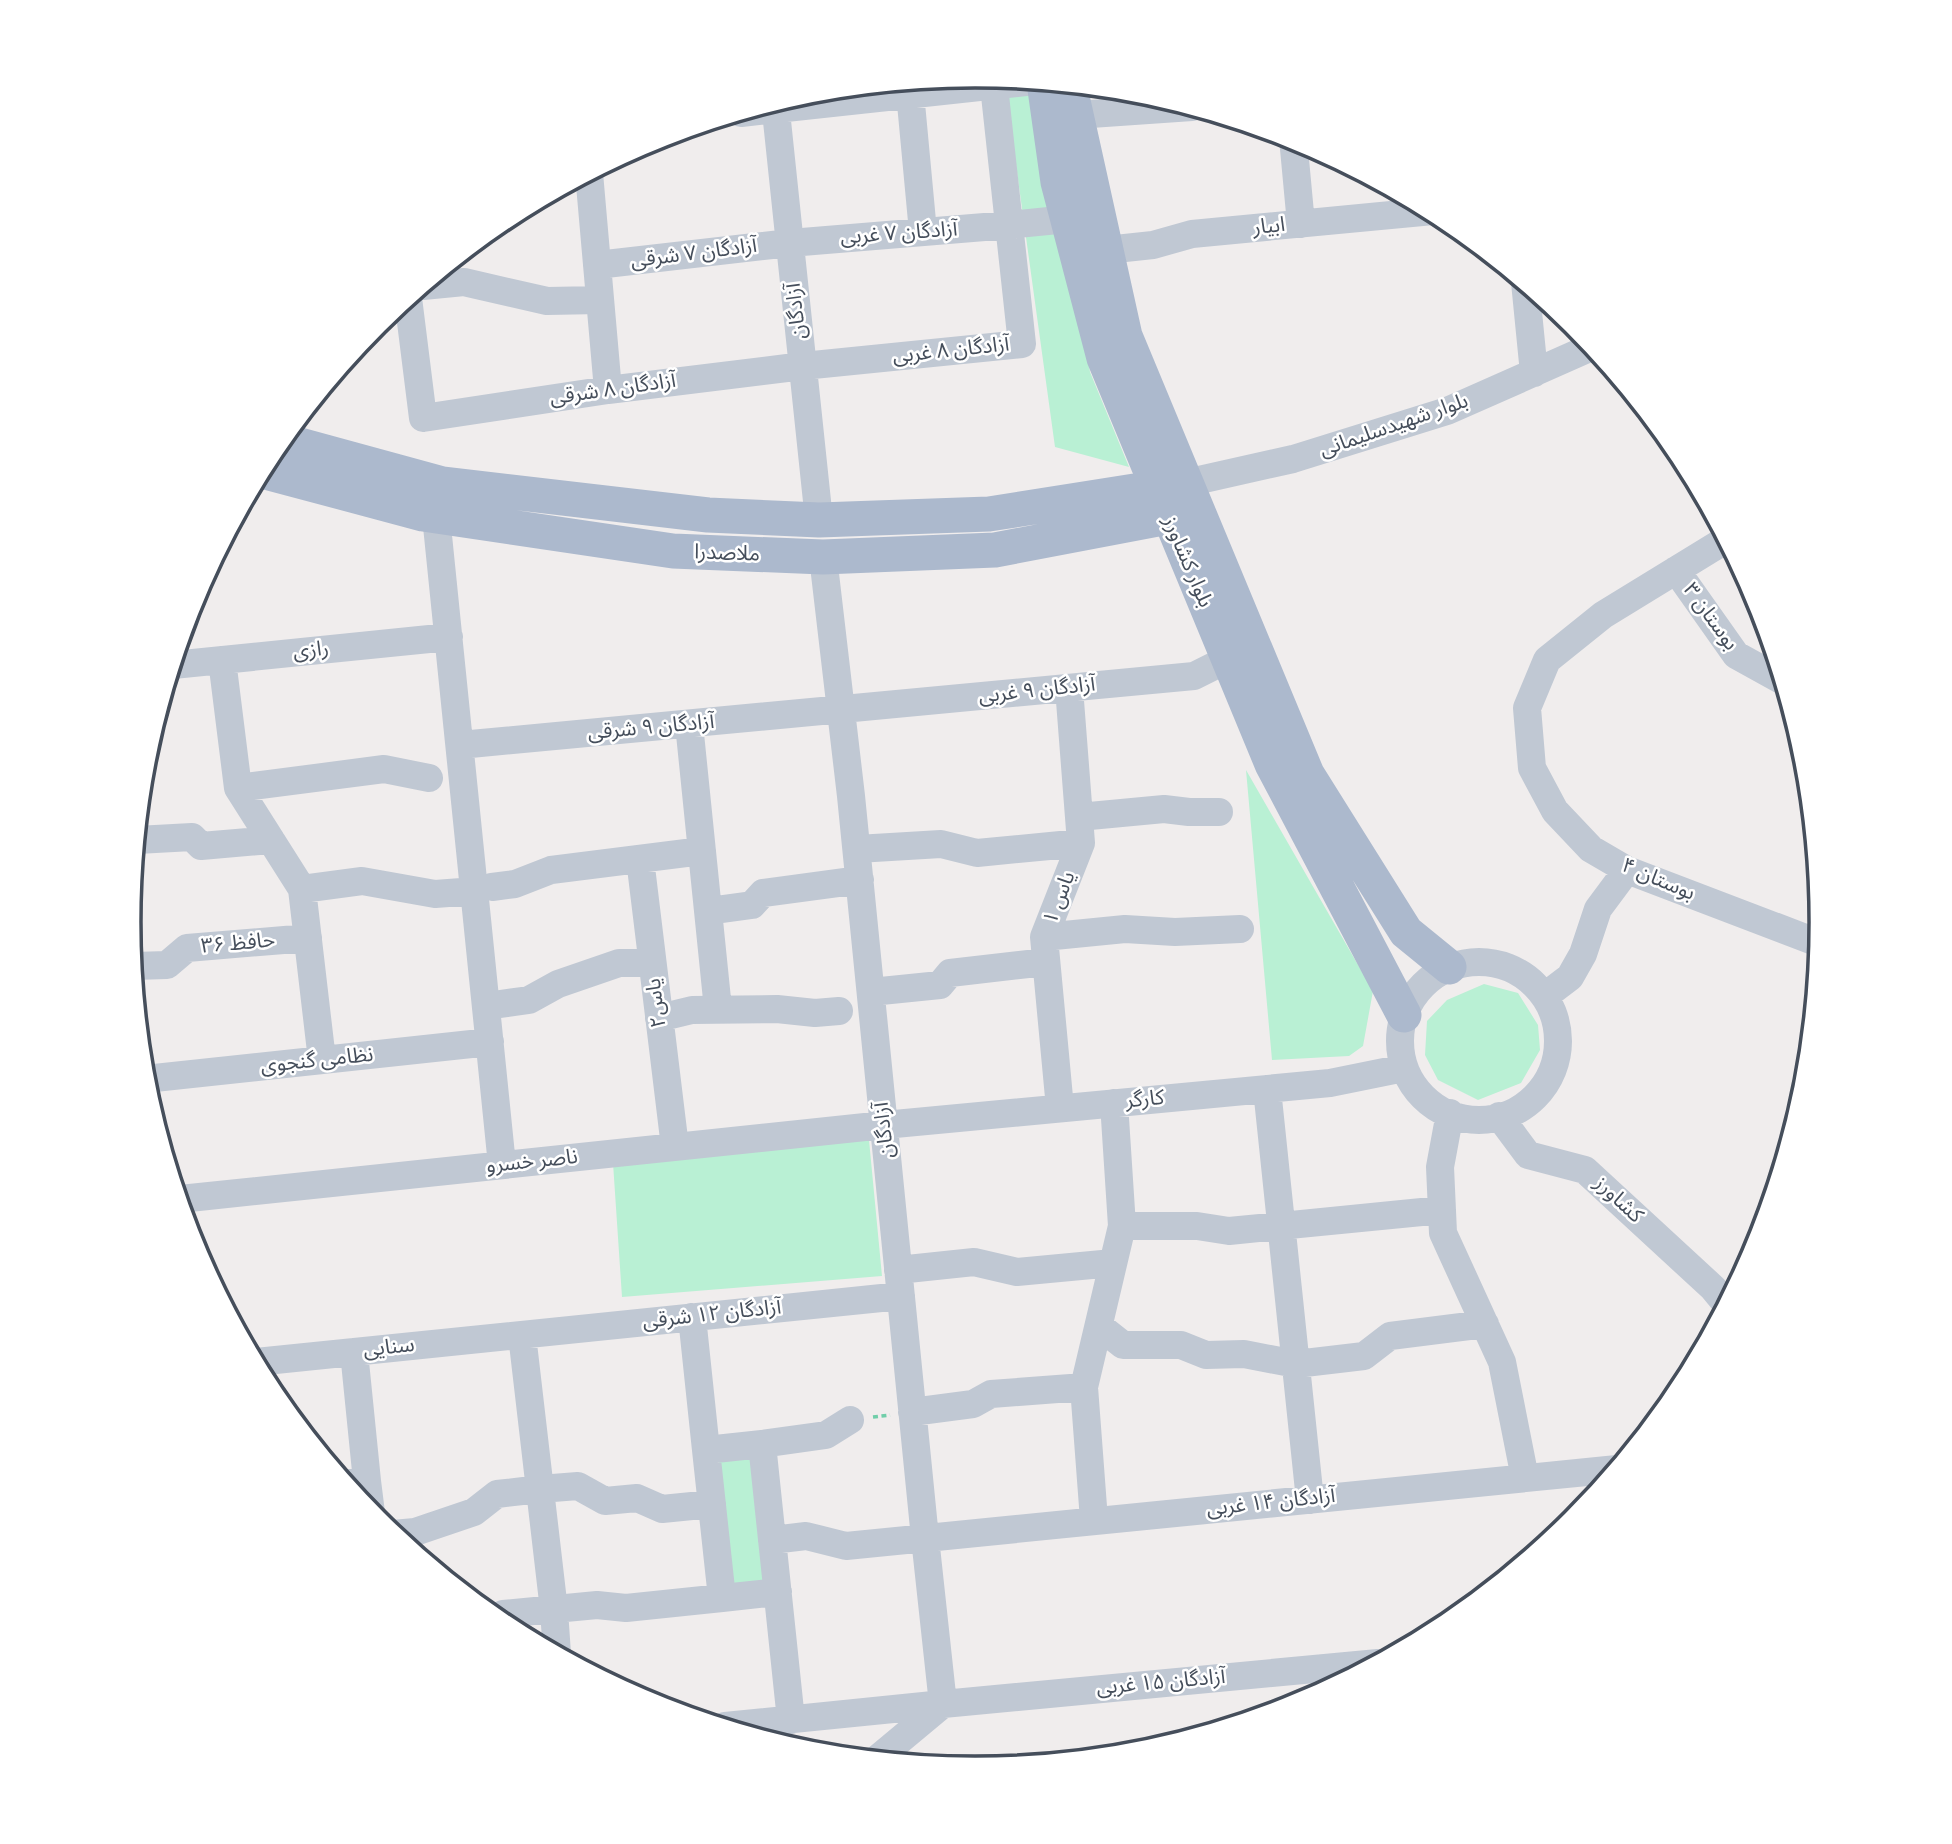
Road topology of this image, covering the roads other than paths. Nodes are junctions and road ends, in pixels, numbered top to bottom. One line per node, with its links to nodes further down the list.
1 (994, 88): 12 (street)
2 (909, 90): 13 (street)
3 (1045, 91): 10 (main road, بلوار کشاورز)
4 (1074, 100): 5 (street); 15 (main road, بلوار کشاورز)
5 (1138, 104)
6 (777, 112): 14 (street, آزادگان)
7 (1294, 151): 11 (street)
8 (590, 183): 16 (street)
9 (1415, 213): 11 (street, ابیار)
10 (1068, 219): 12 (street, آزادگان ۷ غربی); 27 (main road, بلوار کشاورز)
11 (1301, 224): 15 (street, ابیار)
12 (1009, 225): 13 (street, آزادگان ۷ غربی); 22 (street, آزادگان ۸ غربی)
13 (923, 232): 14 (street, آزادگان ۷ غربی)
14 (790, 243): 16 (street, آزادگان ۷ شرقی); 22 (street, آزادگان)
15 (1106, 250): 27 (main road, بلوار کشاورز)
16 (597, 265): 19 (street)
17 (439, 284): 19 (street)
18 (1526, 295): 23 (street)
19 (600, 300): 24 (street)
20 (410, 310): 24 (street, آزادگان ۸ شرقی)
21 (1583, 351): 23 (street, بلوار شهیدسلیمانی)
22 (803, 366): 24 (street, آزادگان ۸ شرقی); 29 (street, آزادگان)
23 (1534, 373): 27 (street, بلوار شهیدسلیمانی)
24 (608, 390)
25 (293, 443): 29 (main road, ملاصدرا)
26 (272, 474): 28 (main road, ملاصدرا)
27 (1177, 499): 29 (main road, ملاصدرا); 31 (main road, ملاصدرا); 34 (main road, بلوار کشاورز); 62 (main road, بلوار کشاورز)
28 (436, 516): 31 (main road, ملاصدرا); 33 (street)
29 (819, 520)
30 (1719, 544): 32 (street)
31 (823, 557): 39 (street, آزادگان)
32 (1676, 570): 37 (street, بوستان ۳); 51 (street, بوستان ۴)
33 (449, 637): 35 (street, رازی); 41 (street)
34 (1228, 659): 38 (street, آزادگان ۹ غربی); 68 (main road, بلوار کشاورز)
35 (222, 660): 36 (street, رازی); 43 (street)
36 (183, 665)
37 (1773, 675)
38 (1069, 688): 39 (street, آزادگان ۹ غربی); 45 (street, یاس ۱)
39 (841, 710): 40 (street, آزادگان ۹ شرقی); 48 (street, آزادگان)
40 (689, 724): 41 (street, آزادگان ۹ شرقی); 49 (street)
41 (460, 745): 54 (street)
42 (429, 778): 43 (street)
43 (238, 788): 47 (street)
44 (1219, 812): 45 (street)
45 (1080, 830): 48 (street); 59 (street, یاس ۱)
46 (146, 840): 47 (street)
47 (271, 840): 53 (street)
48 (857, 849): 52 (street, آزادگان)
49 (702, 851): 50 (street); 55 (street)
50 (640, 859): 54 (street); 69 (street, یاس۲)
51 (1628, 870): 58 (street, بوستان ۴); 64 (street)
52 (860, 880): 55 (street); 63 (street, آزادگان)
53 (302, 889): 54 (street); 57 (street)
54 (484, 889): 65 (street)
55 (708, 911): 66 (street)
56 (1240, 929): 59 (street)
57 (308, 938): 61 (street, حافظ ۳۶); 71 (street)
58 (1810, 940)
59 (1045, 949): 63 (street); 76 (street, یاس ۱)
60 (643, 963): 65 (street)
61 (143, 966)
62 (1449, 967): 64 (street); 68 (street)
63 (871, 992): 79 (street, آزادگان)
64 (1545, 996): 78 (street)
65 (486, 1006): 70 (street)
66 (718, 1009): 67 (street); 69 (street)
67 (839, 1011)
68 (1404, 1015): 72 (street)
69 (659, 1018): 80 (street, یاس۲)
70 (490, 1042): 71 (street, نظامی گنجوی); 81 (street)
71 (322, 1060): 73 (street, نظامی گنجوی)
72 (1404, 1068): 74 (street, کارگر); 77 (street)
73 (157, 1078)
74 (1267, 1088): 75 (street, کارگر); 85 (street)
75 (1114, 1103): 76 (street, کارگر); 84 (street)
76 (1060, 1108): 79 (street, کارگر)
77 (1450, 1113): 78 (street); 83 (street)
78 (1499, 1116): 88 (street, کشاورز)
79 (884, 1125): 80 (street, ناصر خسرو); 87 (street, آزادگان)
80 (675, 1147): 81 (street, ناصر خسرو)
81 (502, 1166): 82 (street, ناصر خسرو)
82 (189, 1198)
83 (1442, 1210): 85 (street); 90 (street)
84 (1122, 1226): 85 (street); 86 (street)
85 (1281, 1227): 95 (street)
86 (1113, 1263): 87 (street, آزادگان ۱۲ شرقی); 91 (street)
87 (900, 1283): 89 (street, آزادگان ۱۲ شرقی); 97 (street, آزادگان)
88 (1721, 1297)
89 (692, 1317): 92 (street, آزادگان ۱۲ شرقی); 100 (street)
90 (1485, 1324): 95 (street); 102 (street)
91 (1098, 1326): 95 (street); 96 (street)
92 (522, 1335): 93 (street, سنایی); 104 (street)
93 (354, 1352): 94 (street, سنایی); 103 (street)
94 (267, 1361)
95 (1296, 1364): 105 (street)
96 (1084, 1387): 97 (street); 107 (street)
97 (912, 1412): 109 (street, آزادگان)
98 (850, 1420): 99 (street)
99 (762, 1444): 100 (street); 110 (street)
100 (706, 1450): 106 (street)
101 (1604, 1470): 102 (street, آزادگان ۱۴ غربی)
102 (1525, 1478): 105 (street, آزادگان ۱۴ غربی)
103 (357, 1481)
104 (540, 1489): 106 (street); 108 (street); 113 (street)
105 (1310, 1500): 107 (street, آزادگان ۱۴ غربی)
106 (712, 1504): 112 (street)
107 (1094, 1520): 109 (street, آزادگان ۱۴ غربی)
108 (408, 1532)
109 (925, 1538): 110 (street, آزادگان ۱۴ غربی); 117 (street, آزادگان)
110 (772, 1540): 111 (street)
111 (778, 1592): 112 (street); 118 (street)
112 (722, 1598): 113 (street)
113 (554, 1610): 114 (street); 115 (street)
114 (509, 1614)
115 (556, 1643)
116 (1356, 1664): 117 (street, آزادگان ۱۵ غربی)
117 (943, 1704): 118 (street, آزادگان ۱۵ غربی); 120 (street)
118 (791, 1720): 119 (street, آزادگان ۱۵ غربی)
119 (749, 1724)
120 (886, 1751)

